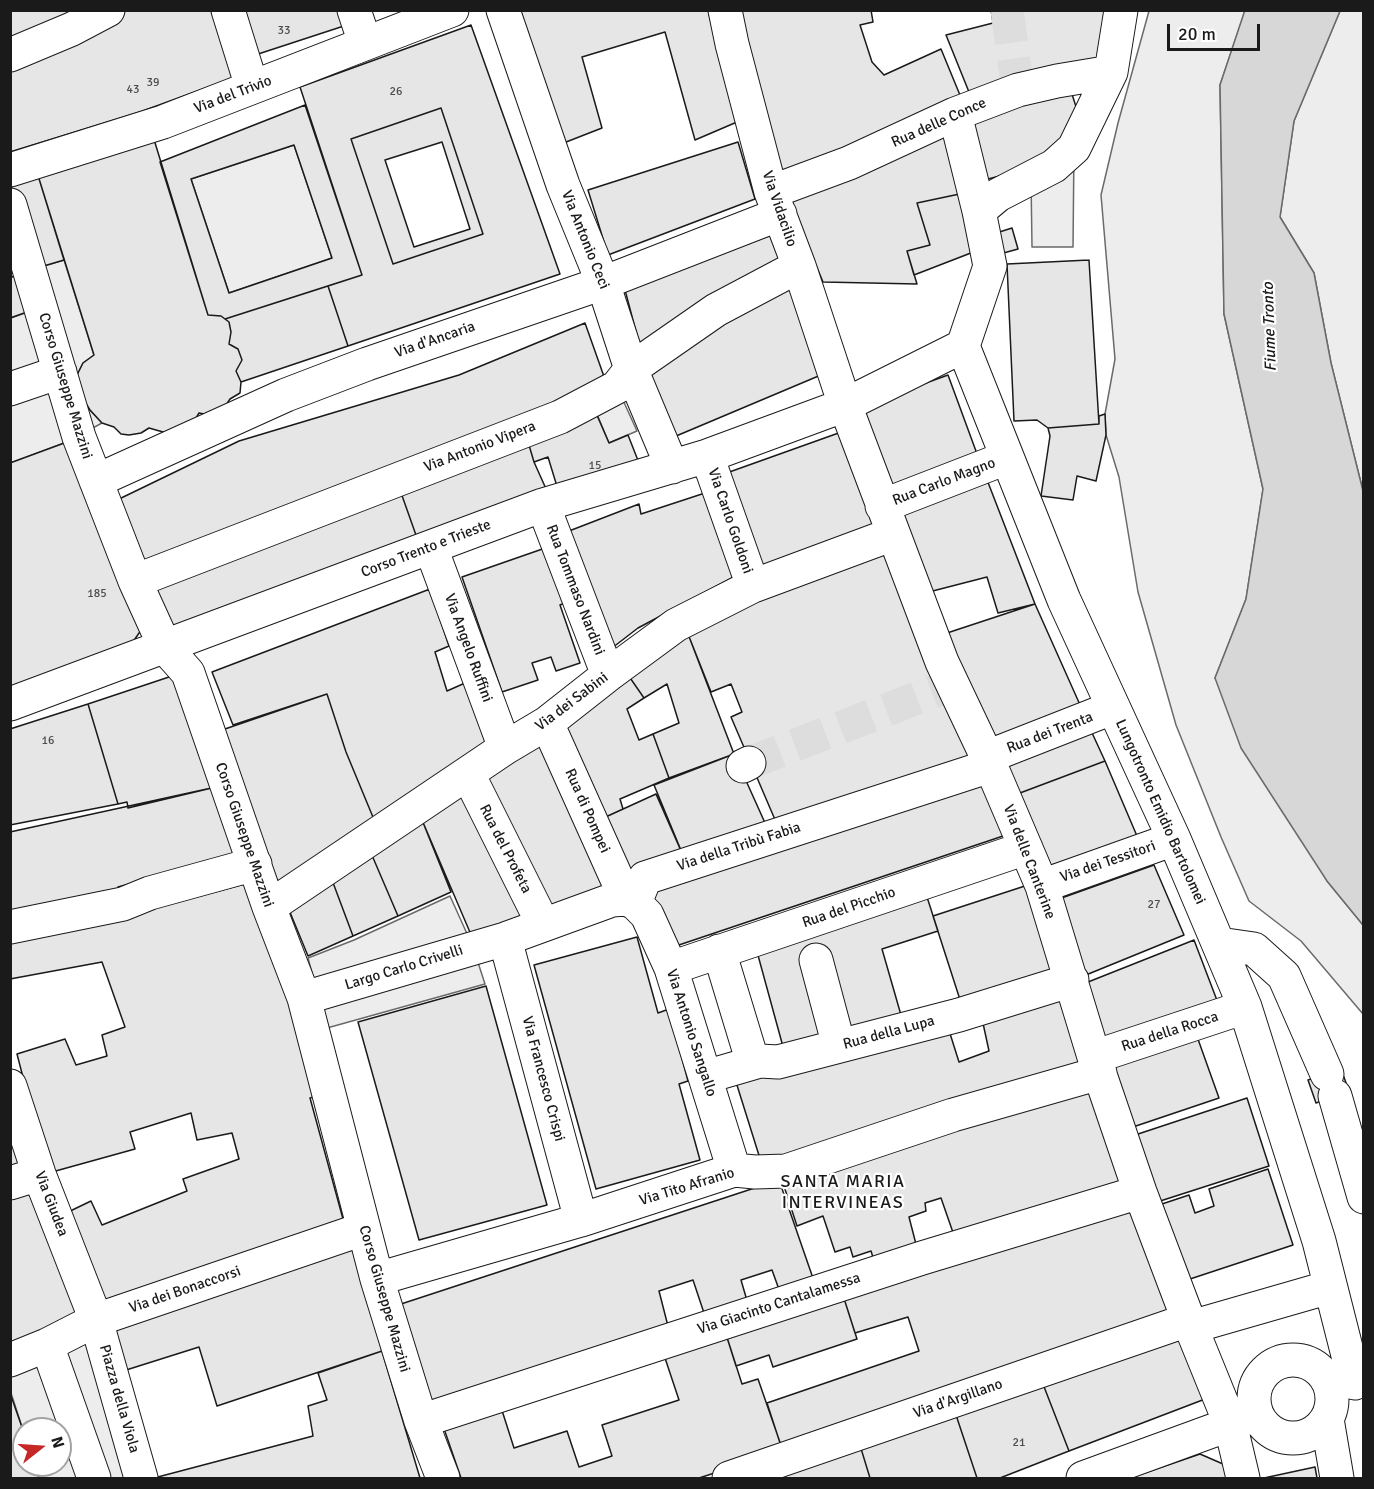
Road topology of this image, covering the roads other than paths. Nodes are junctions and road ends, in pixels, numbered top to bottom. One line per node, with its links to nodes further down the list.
1 (108, 10): 9 (street)
2 (228, 10): 11 (street)
3 (354, 10): 8 (street)
4 (452, 10): 8 (street, Via del Trivio)
5 (502, 10): 18 (street, Via Antonio Ceci)
6 (725, 10): 14 (street, Via Vidacilio)
7 (1121, 10): 10 (street)
8 (365, 43): 11 (street, Via del Trivio)
9 (10, 55)
10 (1111, 72): 12 (street, Rua delle Conce); 16 (street)
11 (252, 87): 13 (street, Via del Trivio)
12 (955, 114): 14 (street, Rua delle Conce); 16 (street)
13 (10, 170)
14 (776, 203): 17 (street, Via Vidacilio); 18 (street, Via d'Ancaria)
15 (10, 205): 21 (street, Corso Giuseppe Mazzini)
16 (979, 211): 19 (street)
17 (800, 266): 20 (street, Via Antonio Vipera); 23 (street, Via Vidacilio)
18 (603, 283): 20 (street, Via Antonio Ceci); 27 (street, Via d'Ancaria)
19 (963, 346): 23 (street, Corso Trento e Trieste); 25 (street, Lungotronto Emidio Bartolomei)
20 (631, 369): 26 (street, Via Antonio Ceci); 31 (street, Via Antonio Vipera)
21 (60, 372): 22 (street); 27 (street, Corso Giuseppe Mazzini)
22 (10, 389)
23 (845, 405): 24 (street, Corso Trento e Trieste); 29 (street, Via delle Canterine)
24 (707, 456): 26 (street, Corso Trento e Trieste); 32 (street, Via Carlo Goldoni)
25 (1006, 458): 29 (street, Rua Carlo Magno); 36 (street, Lungotronto Emidio Bartolomei)
26 (672, 467): 28 (street, Corso Trento e Trieste)
27 (96, 481): 31 (street, Corso Giuseppe Mazzini)
28 (543, 506): 30 (street, Corso Trento e Trieste); 34 (street, Rua Tommaso Nardini)
29 (888, 520): 32 (street, Via dei Sabini); 39 (street, Via delle Canterine)
30 (430, 548): 33 (street, Corso Trento e Trieste); 38 (street, Via Angelo Ruffini)
31 (135, 581): 33 (street, Corso Giuseppe Mazzini)
32 (753, 586): 34 (street, Via dei Sabini)
33 (165, 647): 35 (street, Corso Trento e Trieste); 43 (street, Corso Giuseppe Mazzini)
34 (608, 675): 37 (street, Via dei Sabini)
35 (10, 704)
36 (1112, 708): 39 (street, Rua dei Trenta); 41 (street, Lungotronto Emidio Bartolomei)
37 (547, 723): 38 (street, Via dei Sabini); 46 (street, Rua di Pompei)
38 (505, 748): 40 (street, Via dei Sabini)
39 (988, 761): 42 (street, Via delle Canterine); 46 (street, Via della Tribù Fabia)
40 (468, 774): 45 (street, Via dei Sabini); 47 (street, Rua del Profeta)
41 (1174, 839): 44 (street, Via dei Tessitori); 51 (street, Lungotronto Emidio Bartolomei)
42 (1026, 848): 44 (street, Via delle Canterine); 49 (street, Rua del Picchio)
43 (255, 864): 45 (street, Corso Giuseppe Mazzini); 48 (street)
44 (1042, 886): 54 (street, Via delle Canterine)
45 (280, 900): 55 (street, Corso Giuseppe Mazzini)
46 (630, 901): 47 (street); 53 (street, Via Antonio Sangallo)
47 (543, 924): 50 (street)
48 (10, 927)
49 (810, 938): 52 (street, Rua del Picchio); 57 (street)
50 (505, 939): 55 (street, Largo Carlo Crivelli); 66 (street, Via Francesco Crispi)
51 (1219, 944): 56 (street, Lungotronto Emidio Bartolomei); 65 (street)
52 (719, 951): 53 (street, Rua del Picchio); 58 (street)
53 (671, 968): 60 (street, Via Antonio Sangallo)
54 (1072, 980): 57 (street, Rua della Lupa); 59 (street, Via delle Canterine)
55 (304, 998): 67 (street, Corso Giuseppe Mazzini)
56 (1245, 1007): 59 (street, Rua della Rocca); 69 (street, Lungotronto Emidio Bartolomei)
57 (839, 1046): 58 (street, Rua della Lupa)
58 (753, 1063): 60 (street, Rua della Lupa)
59 (1097, 1065): 62 (street, Via Tito Afranio); 64 (street, Via delle Canterine)
60 (705, 1077): 62 (street, Via Antonio Sangallo)
61 (10, 1086): 63 (street, Via Giudea)
62 (734, 1170): 66 (street, Via Tito Afranio)
63 (25, 1178): 70 (street, Via Giudea)
64 (1140, 1192): 71 (street, Via delle Canterine); 76 (street, Via Giacinto Cantalamessa)
65 (1364, 1197)
66 (581, 1220): 68 (street, Via Tito Afranio)
67 (363, 1229): 68 (street, Corso Giuseppe Mazzini); 70 (street, Via dei Bonaccorsi)
68 (377, 1279): 76 (street, Corso Giuseppe Mazzini)
69 (1330, 1287): 71 (street, Via d'Argillano); 74 (street, Lungotronto Emidio Bartolomei)
70 (96, 1320): 72 (street, Via dei Bonaccorsi); 79 (street, Piazza della Viola)
71 (1189, 1324): 75 (street, Via delle Canterine); 81 (street, Via d'Argillano)
72 (47, 1345): 73 (street, Via dei Bonaccorsi); 78 (street)
73 (10, 1360)
74 (1344, 1393): 75 (street); 75 (street); 77 (street, Lungotronto Emidio Bartolomei)
75 (1243, 1419): 82 (street); 83 (street)
76 (421, 1421): 80 (street, Corso Giuseppe Mazzini)
77 (1336, 1472)
78 (93, 1479)
79 (141, 1479)
80 (443, 1479)
81 (729, 1479)
82 (1083, 1479)
83 (1243, 1479)

